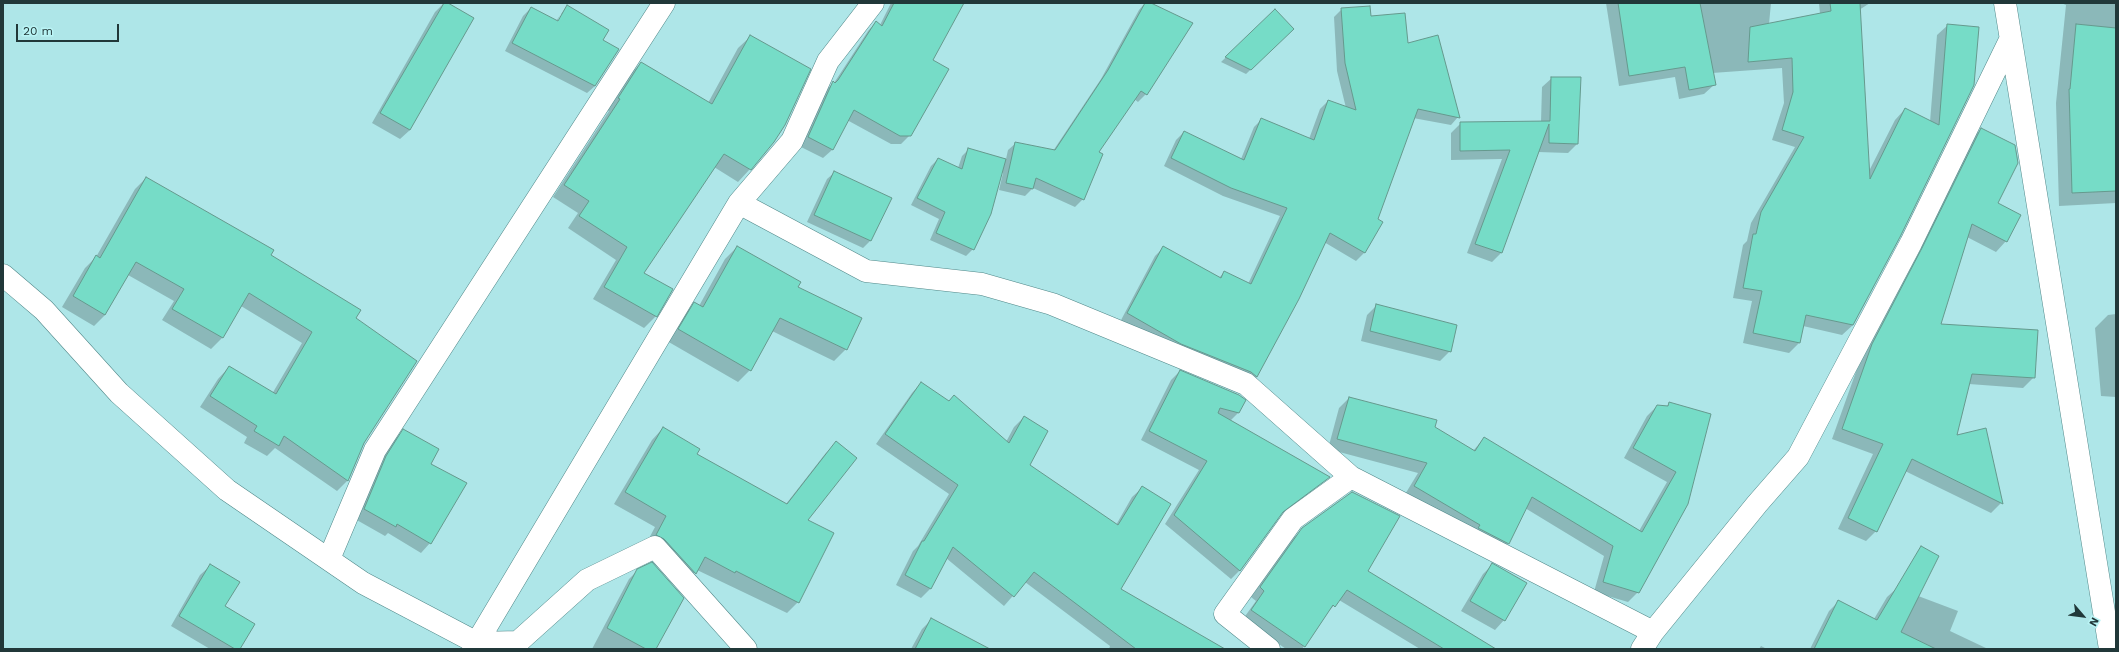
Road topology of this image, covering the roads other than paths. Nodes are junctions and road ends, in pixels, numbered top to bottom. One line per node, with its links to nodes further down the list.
1 (664, 3): 8 (street)
2 (873, 3): 5 (street)
3 (2004, 3): 4 (street)
4 (2010, 40): 9 (street); 13 (street)
5 (739, 204): 7 (street); 10 (street)
6 (3, 275): 8 (street)
7 (1351, 477): 9 (street); 12 (street)
8 (329, 560): 10 (street)
9 (1647, 641)
10 (475, 646): 11 (street)
11 (746, 649)
12 (1269, 649)
13 (2110, 649)

